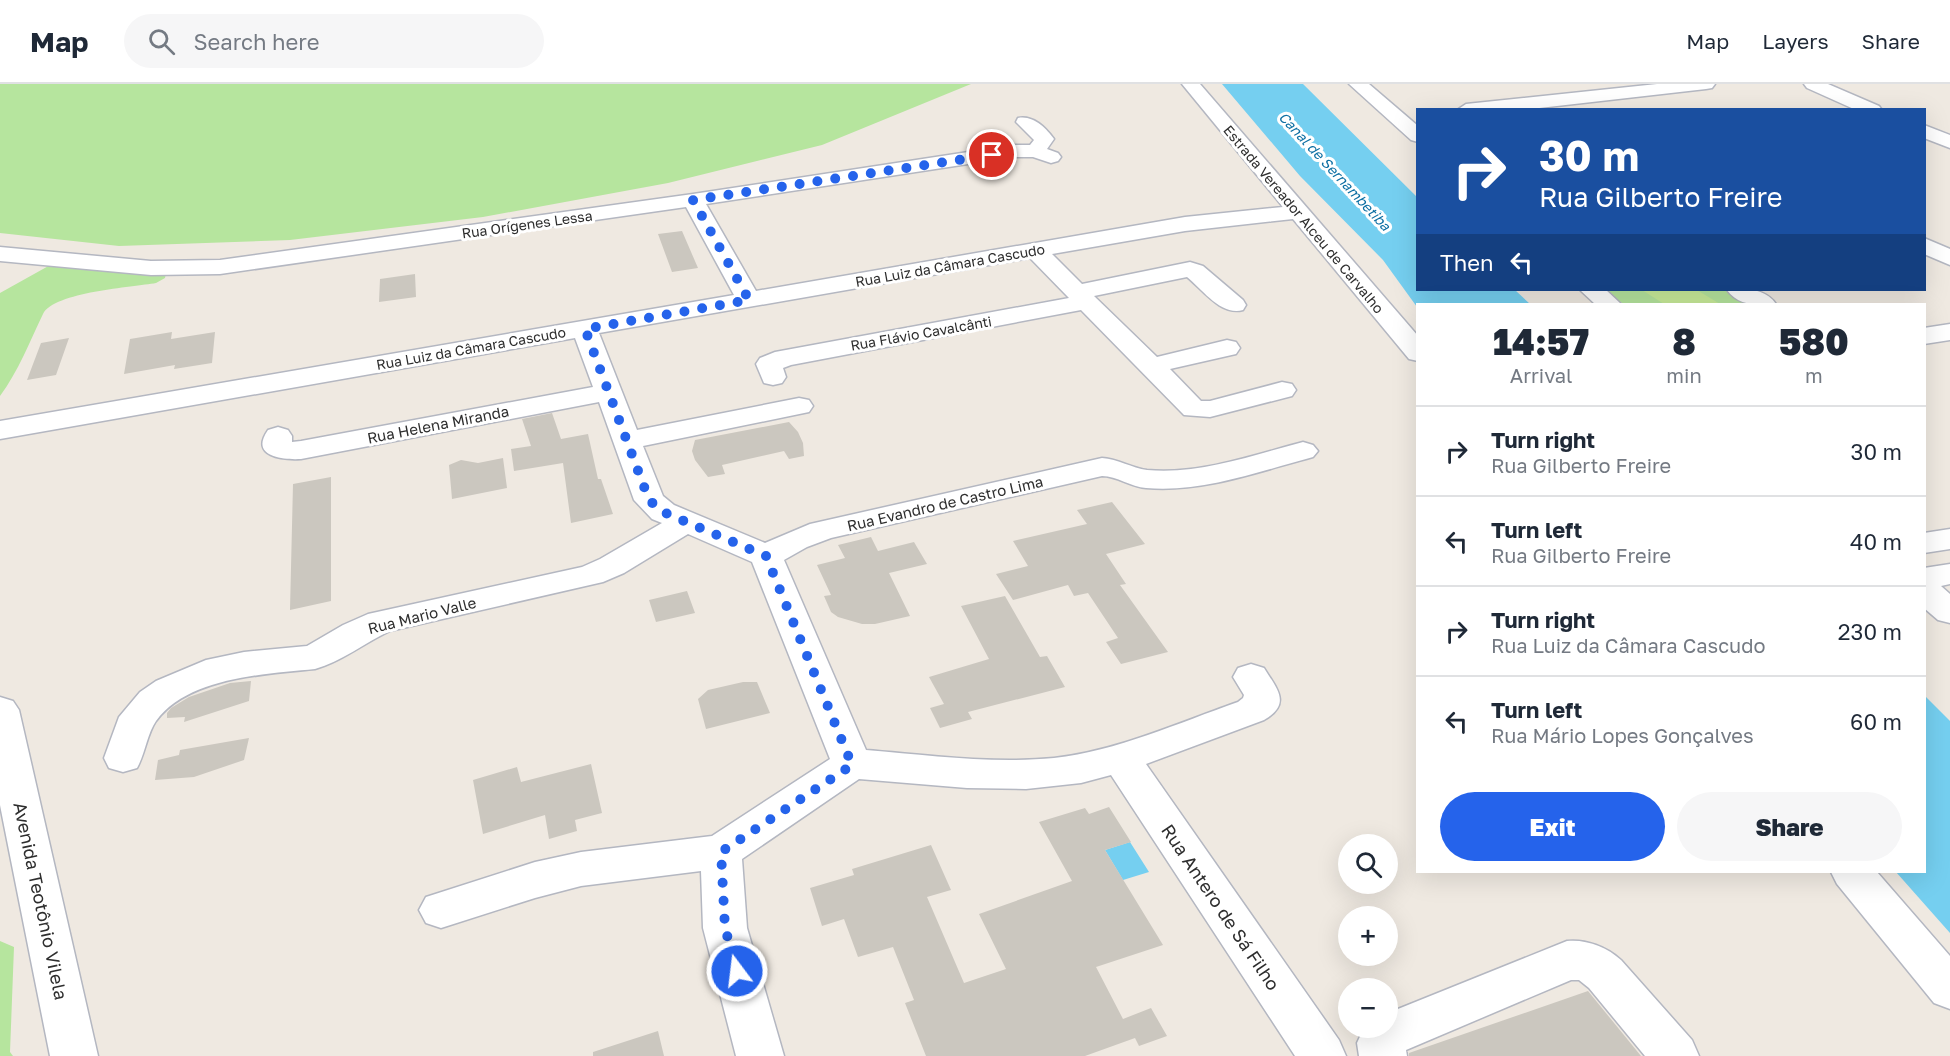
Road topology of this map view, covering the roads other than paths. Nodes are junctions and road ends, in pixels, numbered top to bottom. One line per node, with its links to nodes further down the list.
1 (1191, 84): 16 (street, Estrada Vereador Alceu de Carvalho)
2 (1358, 84): 9 (street)
3 (1706, 84): 5 (street)
4 (1812, 84): 8 (street)
5 (1618, 88): 6 (street); 7 (street)
6 (1652, 105)
7 (1480, 108)
8 (1868, 108)
9 (1387, 109): 10 (street); 13 (street)
10 (1416, 112)
11 (1025, 122): 15 (street, Rua Orígenes Lessa)
12 (1926, 132): 14 (street)
13 (1416, 134)
14 (1950, 142)
15 (693, 200): 19 (street, Rua Orígenes Lessa); 24 (street)
16 (1299, 212): 18 (street, Rua Luiz da Câmara Cascudo); 32 (street, Estrada Vereador Alceu de Carvalho)
17 (1926, 246): 20 (street)
18 (1036, 251): 23 (street); 24 (street, Rua Luiz da Câmara Cascudo)
19 (0, 254)
20 (1950, 258)
21 (1593, 291): 25 (street)
22 (1742, 291): 26 (street)
23 (1082, 297): 27 (street); 33 (street); 34 (street, Rua Flávio Cavalcânti)
24 (749, 300): 28 (street, Rua Luiz da Câmara Cascudo)
25 (1608, 303)
26 (1762, 303)
27 (1234, 305)
28 (585, 329): 36 (street); 38 (street, Rua Luiz da Câmara Cascudo)
29 (1950, 332): 30 (street)
30 (1926, 336)
31 (1227, 348): 33 (street)
32 (1416, 351)
33 (1151, 366): 35 (street)
34 (773, 377)
35 (1282, 390)
36 (608, 392): 39 (street, Rua Helena Miranda); 40 (street)
37 (799, 406): 40 (street)
38 (0, 430)
39 (278, 436)
40 (627, 441): 42 (street)
41 (1303, 451): 45 (street, Rua Evandro de Castro Lima)
42 (684, 523): 45 (street); 53 (street, Rua Mario Valle)
43 (1950, 538): 44 (street)
44 (1926, 543)
45 (766, 556): 54 (street)
46 (1950, 574): 47 (street)
47 (1926, 579)
48 (1926, 592): 49 (street)
49 (1950, 612)
50 (1251, 677): 52 (street)
51 (0, 710): 59 (street, Avenida Teotônio Vilela)
52 (1120, 757): 54 (street); 61 (street, Rua Antero de Sá Filho)
53 (123, 758)
54 (852, 765): 55 (street)
55 (721, 852): 57 (street); 60 (street)
56 (1853, 873): 58 (street)
57 (441, 910)
58 (1950, 988)
59 (74, 1056)
60 (760, 1056)
61 (1323, 1056)
62 (1383, 1056): 63 (street)
63 (1675, 1056)

